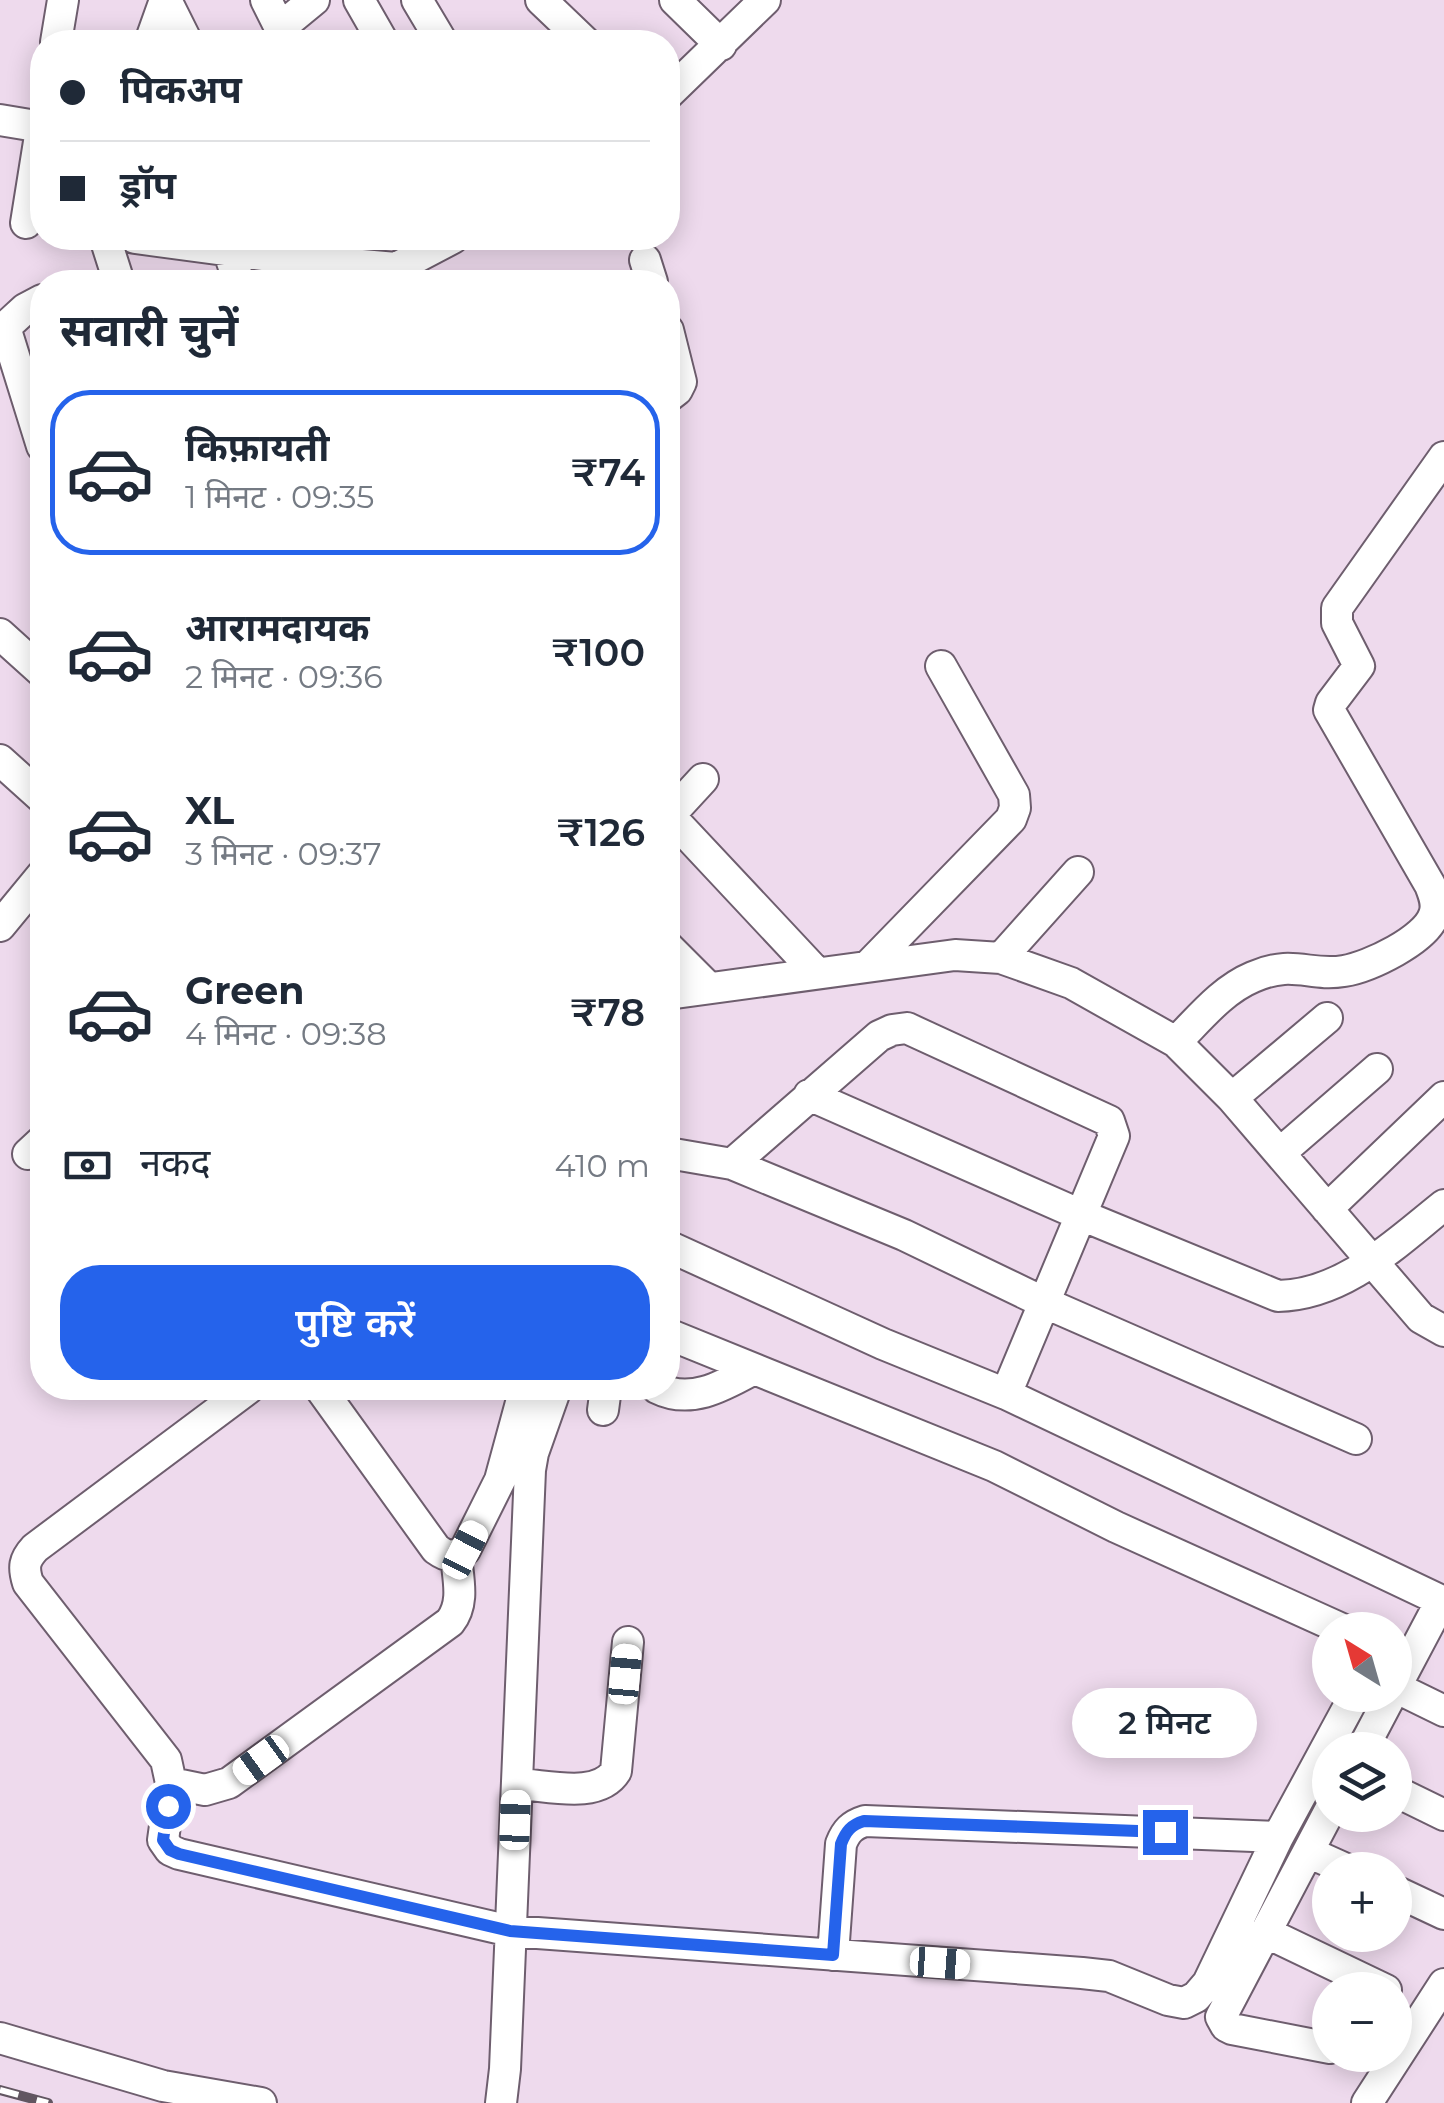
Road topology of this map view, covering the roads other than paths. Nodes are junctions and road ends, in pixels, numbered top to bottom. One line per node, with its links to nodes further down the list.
1 (63, 0): 10 (street)
2 (166, 0): 11 (street); 12 (street)
3 (266, 0): 13 (street)
4 (314, 0): 14 (street)
5 (359, 0): 15 (street)
6 (417, 0): 16 (street)
7 (541, 0): 17 (street)
8 (676, 0): 18 (street)
9 (765, 0): 18 (street)
10 (58, 30)
11 (155, 30)
12 (181, 30)
13 (281, 30)
14 (289, 30)
15 (376, 30)
16 (435, 30)
17 (572, 30)
18 (722, 45): 19 (street)
19 (680, 83)
20 (0, 120): 21 (street)
21 (30, 124)
22 (30, 186): 23 (street)
23 (23, 222)
24 (228, 250): 27 (street)
25 (291, 250): 28 (street)
26 (436, 250): 29 (street)
27 (236, 270)
28 (332, 270)
29 (408, 270)
30 (30, 307): 31 (street)
31 (2, 329): 32 (street)
32 (30, 411)
33 (1444, 457): 52 (street)
34 (0, 634): 35 (street)
35 (30, 661)
36 (941, 666): 47 (street)
37 (0, 760): 39 (street)
38 (703, 779): 40 (street)
39 (30, 787)
40 (680, 803)
41 (680, 829): 48 (street)
42 (1078, 872): 45 (street)
43 (30, 886): 44 (street)
44 (6, 907)
45 (1001, 958): 47 (street); 52 (street)
46 (680, 959): 49 (street)
47 (868, 966): 48 (street)
48 (817, 973): 49 (street)
49 (708, 988): 50 (street)
50 (680, 992)
51 (1327, 1018): 56 (street)
52 (1176, 1042): 56 (street)
53 (1377, 1068): 57 (street)
54 (809, 1095): 59 (street); 62 (street); 62 (street)
55 (1444, 1097): 61 (street)
56 (1232, 1098): 57 (street)
57 (1280, 1153): 61 (street)
58 (680, 1154): 59 (street)
59 (732, 1164): 65 (street)
60 (1444, 1204): 64 (street)
61 (1327, 1209): 64 (street)
62 (1081, 1215): 64 (street); 65 (street)
63 (680, 1251): 70 (street)
64 (1372, 1262): 66 (street)
65 (1044, 1302): 70 (street); 75 (street)
66 (1444, 1332)
67 (680, 1339): 68 (street)
68 (754, 1370): 69 (street); 78 (street)
69 (680, 1393)
70 (1006, 1394): 77 (street)
71 (233, 1400): 84 (street)
72 (329, 1400): 76 (street)
73 (522, 1400): 76 (street)
74 (552, 1400): 85 (street)
75 (1356, 1439)
76 (456, 1556): 84 (street)
77 (1443, 1601): 80 (street)
78 (1312, 1616)
79 (628, 1642): 85 (street)
80 (1412, 1657)
81 (1412, 1696): 82 (street)
82 (1444, 1711)
83 (1346, 1712): 89 (street)
84 (171, 1783): 94 (street)
85 (516, 1784): 94 (street)
86 (1412, 1800): 87 (street)
87 (1444, 1815)
88 (1318, 1832): 90 (street)
89 (1278, 1836): 96 (street); 96 (street)
90 (1308, 1852): 91 (street); 95 (street)
91 (1312, 1854)
92 (1412, 1900): 93 (street)
93 (1444, 1914)
94 (510, 1931): 96 (street); 104 (street)
95 (1265, 1932): 97 (street); 101 (street)
96 (833, 1955)
97 (1348, 1972)
98 (1436, 1997): 99 (street)
99 (1412, 2024)
100 (0, 2038): 103 (street)
101 (1312, 2045)
102 (1378, 2072): 105 (street)
103 (261, 2103)
104 (500, 2103)
105 (1368, 2103)

